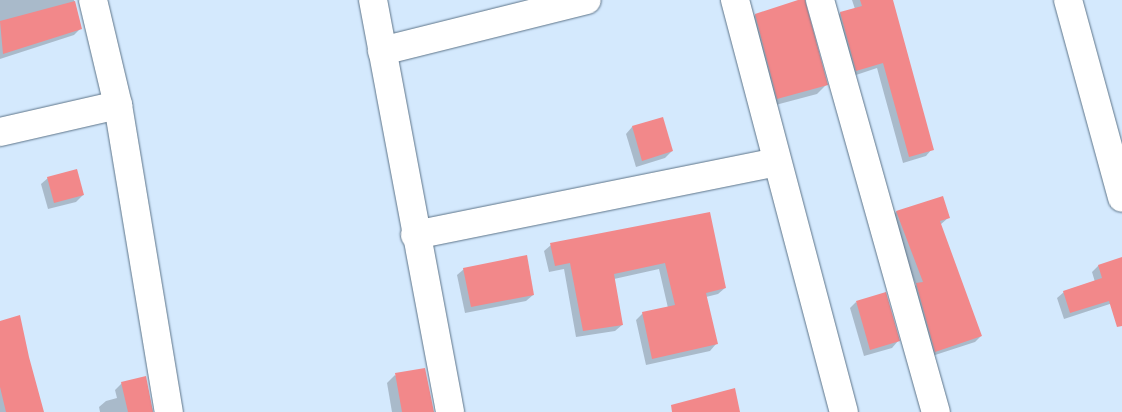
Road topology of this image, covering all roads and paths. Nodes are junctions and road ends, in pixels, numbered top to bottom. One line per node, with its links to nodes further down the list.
1 (93, 0): 8 (street)
2 (373, 0): 7 (street)
3 (587, 0): 7 (street)
4 (735, 0): 10 (street)
5 (820, 0): 16 (street)
6 (1068, 0): 11 (street)
7 (382, 50): 12 (street)
8 (118, 105): 9 (street); 13 (street)
9 (0, 132)
10 (776, 162): 12 (street); 15 (street)
11 (1122, 198)
12 (415, 235): 14 (street)
13 (168, 412)
14 (450, 412)
15 (844, 412)
16 (936, 412)

